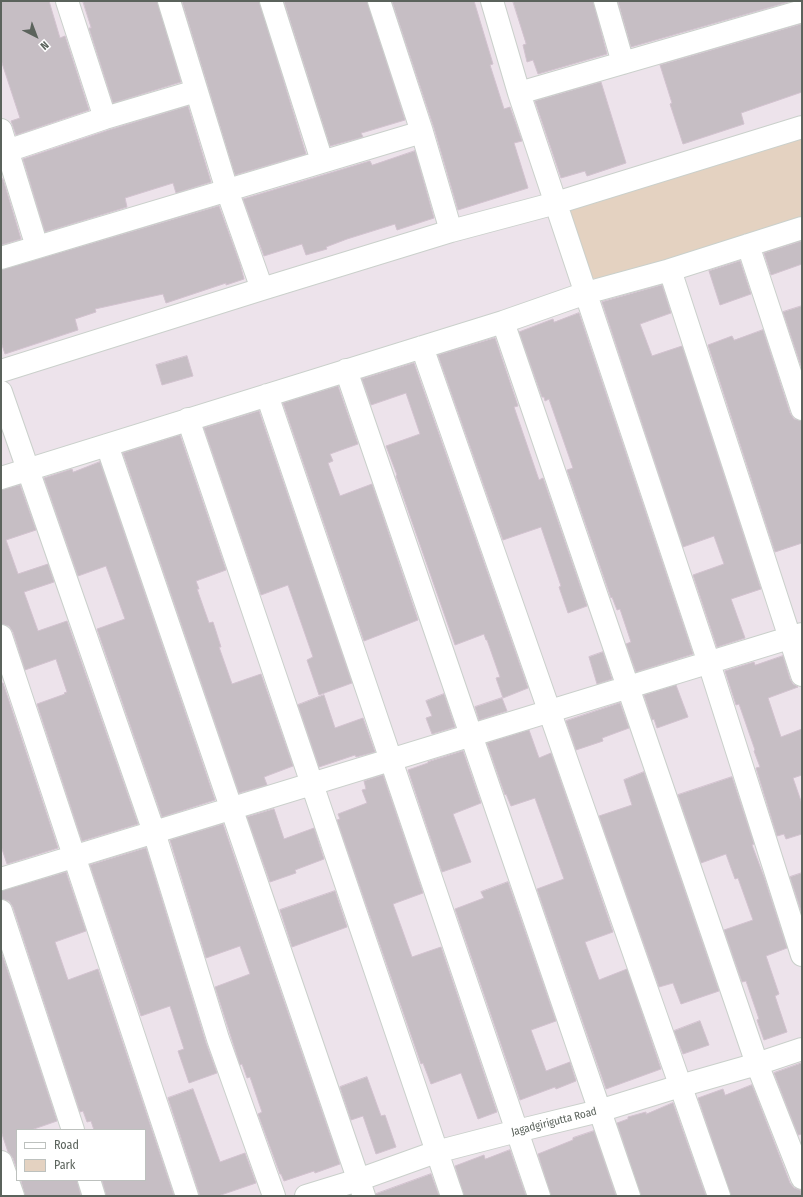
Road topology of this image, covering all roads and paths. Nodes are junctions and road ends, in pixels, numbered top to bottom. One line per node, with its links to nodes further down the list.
1 (67, 1): 11 (street)
2 (169, 1): 9 (street)
3 (271, 1): 16 (street)
4 (379, 1): 14 (street)
5 (492, 1): 10 (street)
6 (605, 1): 8 (street)
7 (802, 11): 8 (street)
8 (623, 63): 10 (street)
9 (196, 91): 11 (street); 17 (street)
10 (519, 93): 18 (street)
11 (106, 118): 15 (street)
12 (802, 127): 18 (street)
13 (1, 130): 15 (street)
14 (422, 132): 16 (street); 20 (street)
15 (7, 151): 22 (street)
16 (322, 161): 17 (street)
17 (227, 190): 22 (street); 25 (street)
18 (556, 203): 20 (street); 26 (street)
19 (802, 228): 21 (street)
20 (451, 231): 25 (street)
21 (748, 245): 24 (street); 33 (street)
22 (37, 247): 23 (street)
23 (1, 258)
24 (670, 270): 26 (street); 39 (street)
25 (262, 289): 30 (street)
26 (586, 293): 27 (street); 40 (street)
27 (502, 322): 28 (street); 42 (street)
28 (422, 347): 29 (street); 43 (street)
29 (346, 370): 32 (street); 44 (street)
30 (1, 371)
31 (1, 392): 36 (street)
32 (267, 395): 34 (street); 45 (street)
33 (802, 409)
34 (188, 419): 35 (street); 46 (street)
35 (107, 444): 36 (street); 47 (street)
36 (27, 470): 37 (street); 48 (street)
37 (1, 478)
38 (1, 636): 49 (street)
39 (796, 636): 40 (street); 41 (street)
40 (709, 663): 42 (street); 52 (street)
41 (802, 675)
42 (628, 687): 43 (street); 54 (street)
43 (550, 711): 44 (street); 55 (street)
44 (471, 735): 45 (street); 56 (street)
45 (390, 760): 46 (street); 58 (street)
46 (312, 784): 47 (street); 59 (street)
47 (230, 809): 48 (street); 63 (street)
48 (154, 832): 49 (street); 67 (street)
49 (74, 856): 50 (street); 66 (street)
50 (1, 879)
51 (1, 911): 57 (street)
52 (802, 955)
53 (802, 1049): 54 (street, Jagadgirigutta Road)
54 (757, 1064): 55 (street, Jagadgirigutta Road); 61 (street)
55 (680, 1086): 56 (street, Jagadgirigutta Road); 72 (street)
56 (599, 1112): 58 (street, Jagadgirigutta Road); 71 (street)
57 (73, 1129)
58 (517, 1131): 59 (street, Jagadgirigutta Road); 70 (street)
59 (436, 1152): 63 (street, Jagadgirigutta Road); 69 (street)
60 (1, 1162): 64 (street)
61 (802, 1178)
62 (89, 1181): 65 (street)
63 (361, 1188): 68 (street, Jagadgirigutta Road)
64 (12, 1196)
65 (94, 1196)
66 (187, 1196)
67 (274, 1196)
68 (306, 1196)
69 (452, 1196)
70 (539, 1196)
71 (629, 1196)
72 (719, 1196)

